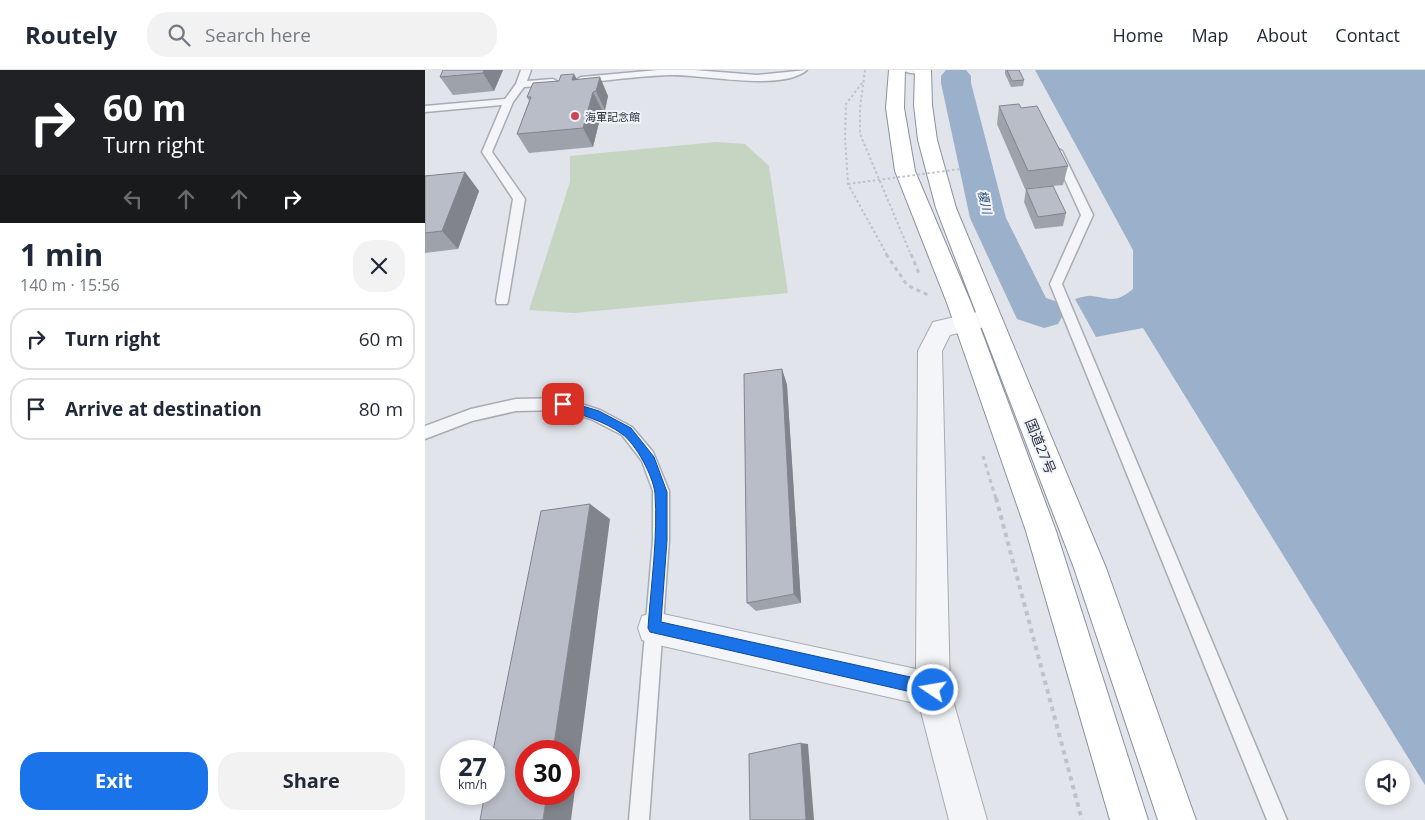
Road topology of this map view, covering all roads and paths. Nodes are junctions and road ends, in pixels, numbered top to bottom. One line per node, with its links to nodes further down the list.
1 (526, 70): 5 (lane)
2 (803, 70): 5 (lane)
3 (912, 70): 13 (highway, 国道27号)
4 (863, 83): 10 (path)
5 (521, 84): 6 (lane)
6 (508, 102): 7 (lane); 12 (lane)
7 (425, 109)
8 (1050, 137): 23 (lane)
9 (961, 170): 10 (path, bridge)
10 (848, 184): 11 (path)
11 (928, 295)
12 (502, 301)
13 (978, 320): 17 (street); 21 (highway, 国道27号); 22 (highway, 国道27号)
14 (425, 434): 16 (lane)
15 (981, 450): 20 (path)
16 (654, 628): 17 (street); 18 (lane)
17 (933, 690): 19 (street)
18 (639, 820)
19 (969, 820)
20 (1082, 820)
21 (1129, 820)
22 (1177, 820)
23 (1277, 820)

